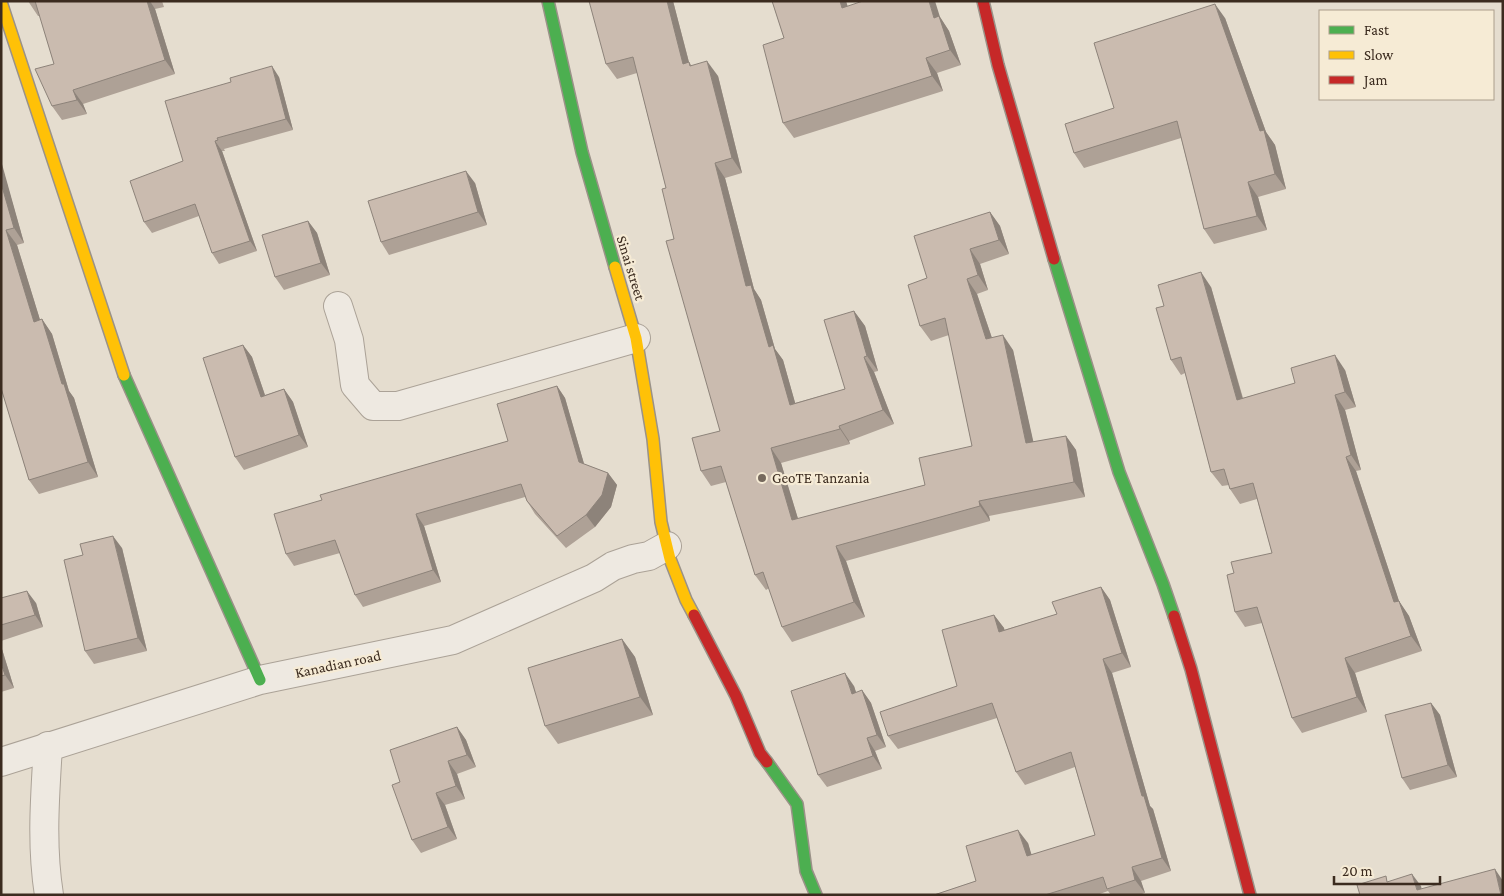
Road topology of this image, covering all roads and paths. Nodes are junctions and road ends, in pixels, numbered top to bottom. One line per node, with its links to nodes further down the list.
1 (548, 1): 5 (street, Sinai street)
2 (982, 1): 12 (street)
3 (1, 2): 7 (street)
4 (338, 306): 5 (street)
5 (636, 338): 6 (street, Sinai street)
6 (667, 546): 7 (street, Kanadian road); 11 (street, Sinai street)
7 (260, 680): 8 (street, Kanadian road)
8 (48, 746): 9 (street, Kanadian road); 10 (street)
9 (1, 762)
10 (49, 895)
11 (816, 895)
12 (1250, 895)

